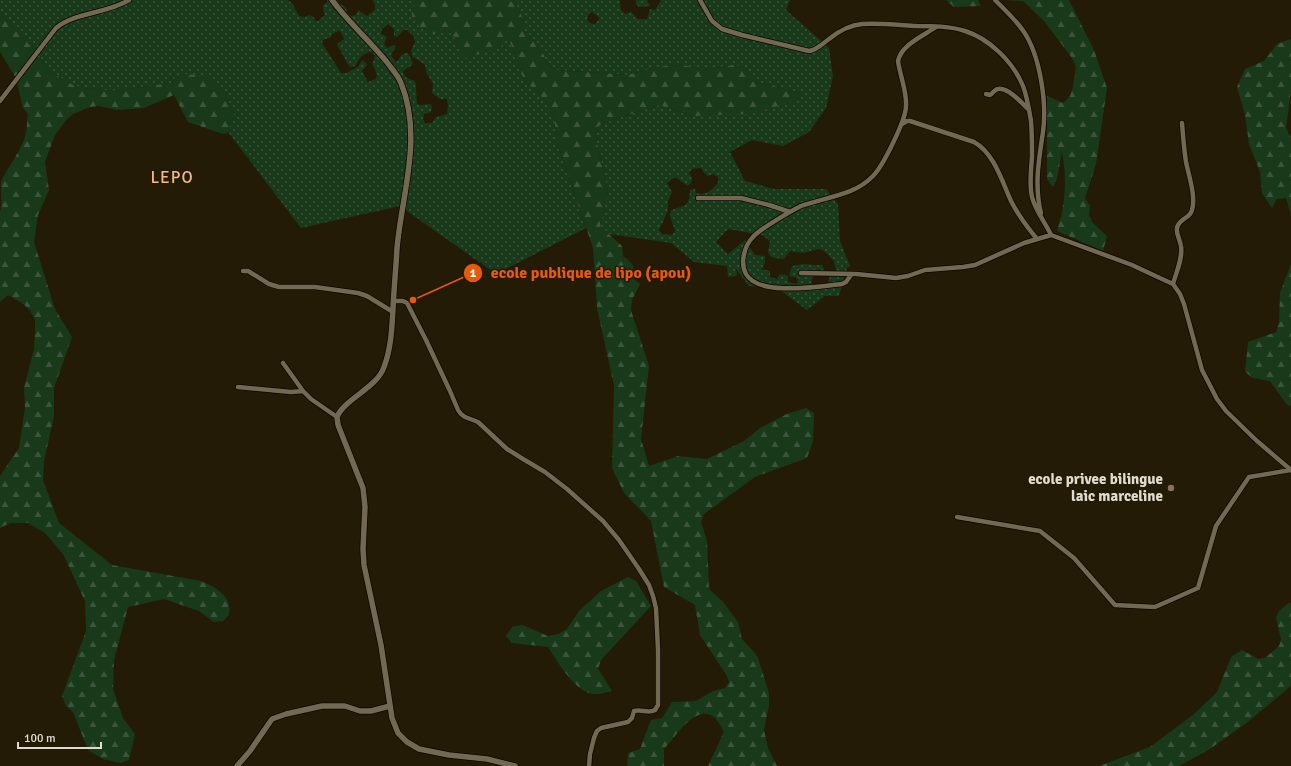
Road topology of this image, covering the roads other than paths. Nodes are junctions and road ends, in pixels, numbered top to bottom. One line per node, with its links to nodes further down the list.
1 (129, 0): 7 (street)
2 (332, 0): 20 (street)
3 (700, 0): 5 (street)
4 (995, 0): 13 (street)
5 (936, 27): 8 (street); 10 (street)
6 (986, 94): 8 (street)
7 (0, 101)
8 (1029, 111): 13 (street)
9 (1182, 123): 19 (street)
10 (900, 126): 12 (street); 15 (street)
11 (698, 198): 12 (street)
12 (790, 212): 18 (street)
13 (1043, 220): 14 (street)
14 (1051, 234): 15 (street); 19 (street)
15 (1037, 239): 18 (street)
16 (243, 271): 21 (street)
17 (801, 273): 18 (street)
18 (851, 275)
19 (1173, 284): 26 (street)
20 (394, 301): 21 (street); 31 (street)
21 (393, 312): 25 (street)
22 (283, 363): 24 (street)
23 (238, 388): 24 (street)
24 (303, 391): 25 (street)
25 (337, 417): 28 (street)
26 (1291, 470): 27 (street)
27 (957, 517)
28 (390, 706): 29 (street); 30 (street)
29 (237, 766)
30 (514, 766)
31 (589, 766)

